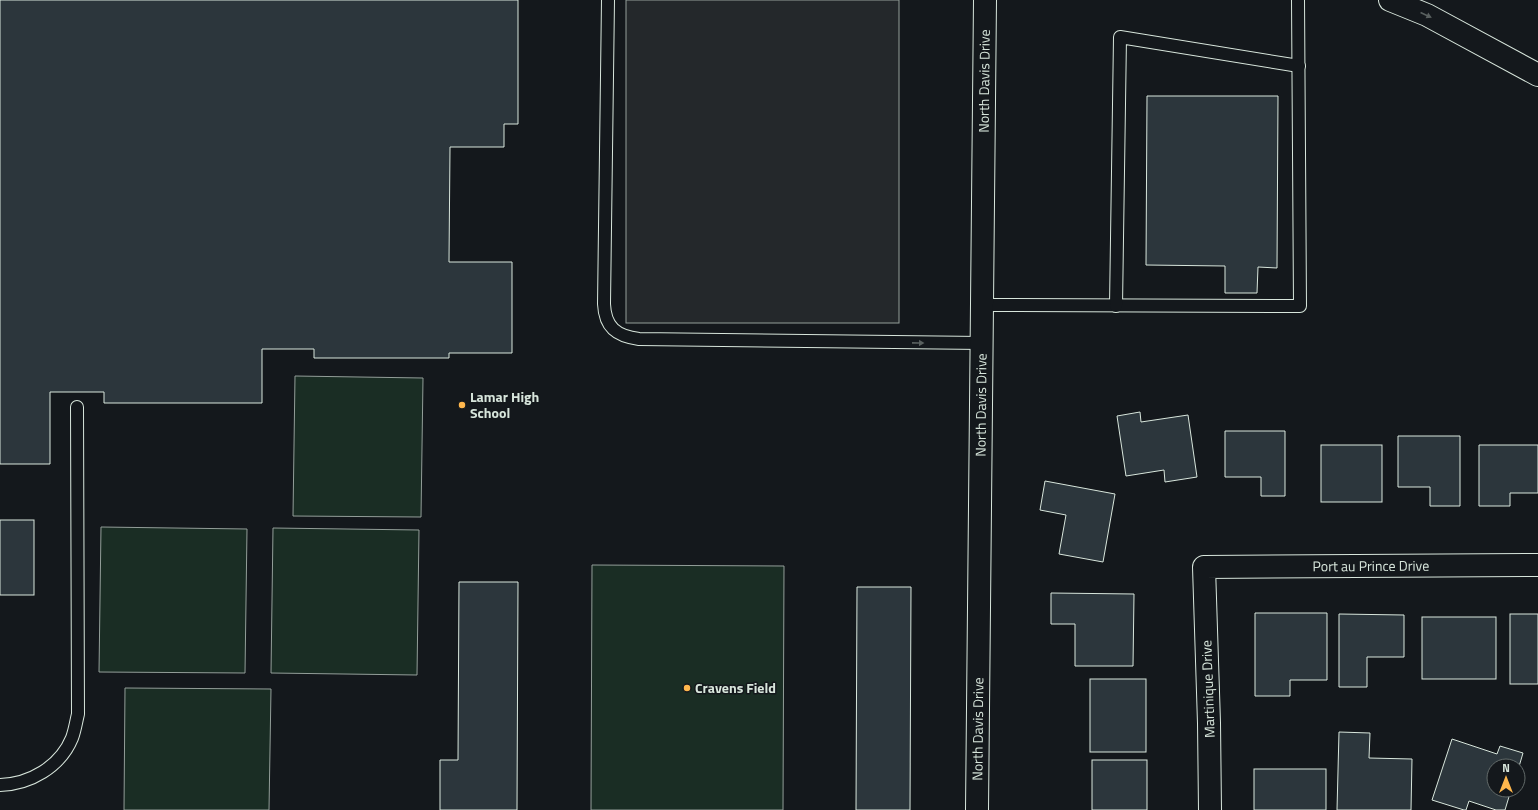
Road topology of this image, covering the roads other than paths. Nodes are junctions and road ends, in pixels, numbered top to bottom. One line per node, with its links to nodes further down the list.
1 (608, 0): 9 (lane, one-way to 9)
2 (985, 0): 7 (street, North Davis Drive)
3 (1298, 0): 5 (lane)
4 (1390, 0): 6 (street, one-way to 6)
5 (1299, 66): 8 (lane); 8 (lane)
6 (1538, 75)
7 (982, 305): 8 (lane); 9 (street, North Davis Drive)
8 (1116, 306)
9 (982, 343): 14 (street, North Davis Drive)
10 (77, 407): 13 (lane)
11 (1538, 566): 12 (street, Port au Prince Drive)
12 (1204, 567): 15 (street, Martinique Drive)
13 (0, 785)
14 (977, 810)
15 (1210, 810)

